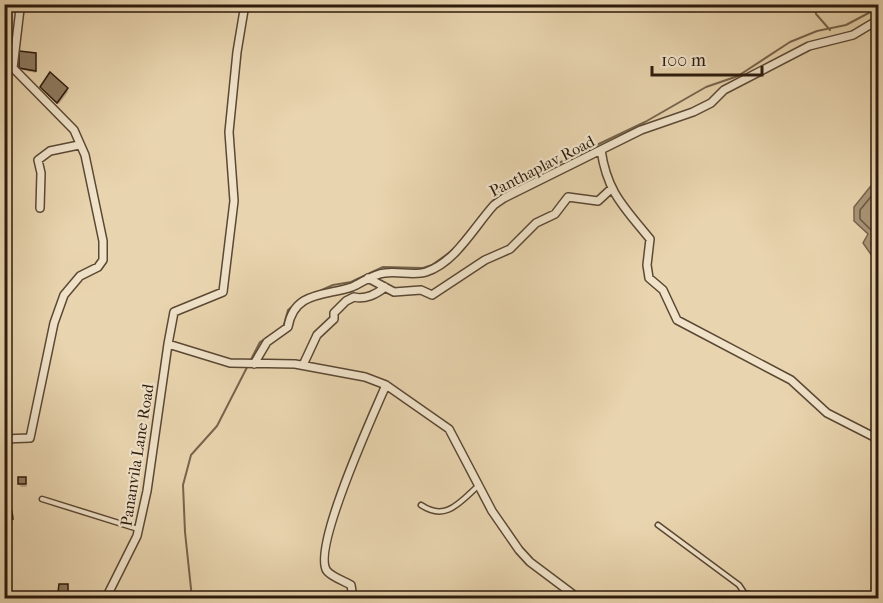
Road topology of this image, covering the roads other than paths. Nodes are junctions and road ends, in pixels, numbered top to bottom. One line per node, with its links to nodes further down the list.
1 (11, 4): 4 (street)
2 (245, 4): 10 (street, Pananvila Lane Road)
3 (879, 20): 5 (street, Panthaplav Road)
4 (79, 145): 7 (street); 14 (street)
5 (601, 150): 6 (street); 8 (street, Panthaplav Road)
6 (611, 189): 9 (street); 15 (street)
7 (40, 208)
8 (368, 278): 9 (street); 11 (street, Panthaplav Road)
9 (385, 287): 12 (street)
10 (168, 344): 11 (street); 20 (street, Pananvila Lane Road)
11 (250, 364): 12 (street)
12 (303, 365): 13 (street)
13 (386, 385): 16 (street); 23 (street)
14 (4, 439)
15 (879, 439)
16 (479, 485): 18 (lane); 24 (street)
17 (42, 499): 20 (lane)
18 (421, 506)
19 (658, 525): 21 (lane)
20 (139, 530): 22 (street, Pananvila Lane Road)
21 (746, 595): 25 (street); 26 (street)
22 (105, 598)
23 (353, 598)
24 (578, 598)
25 (738, 598)
26 (756, 598)

